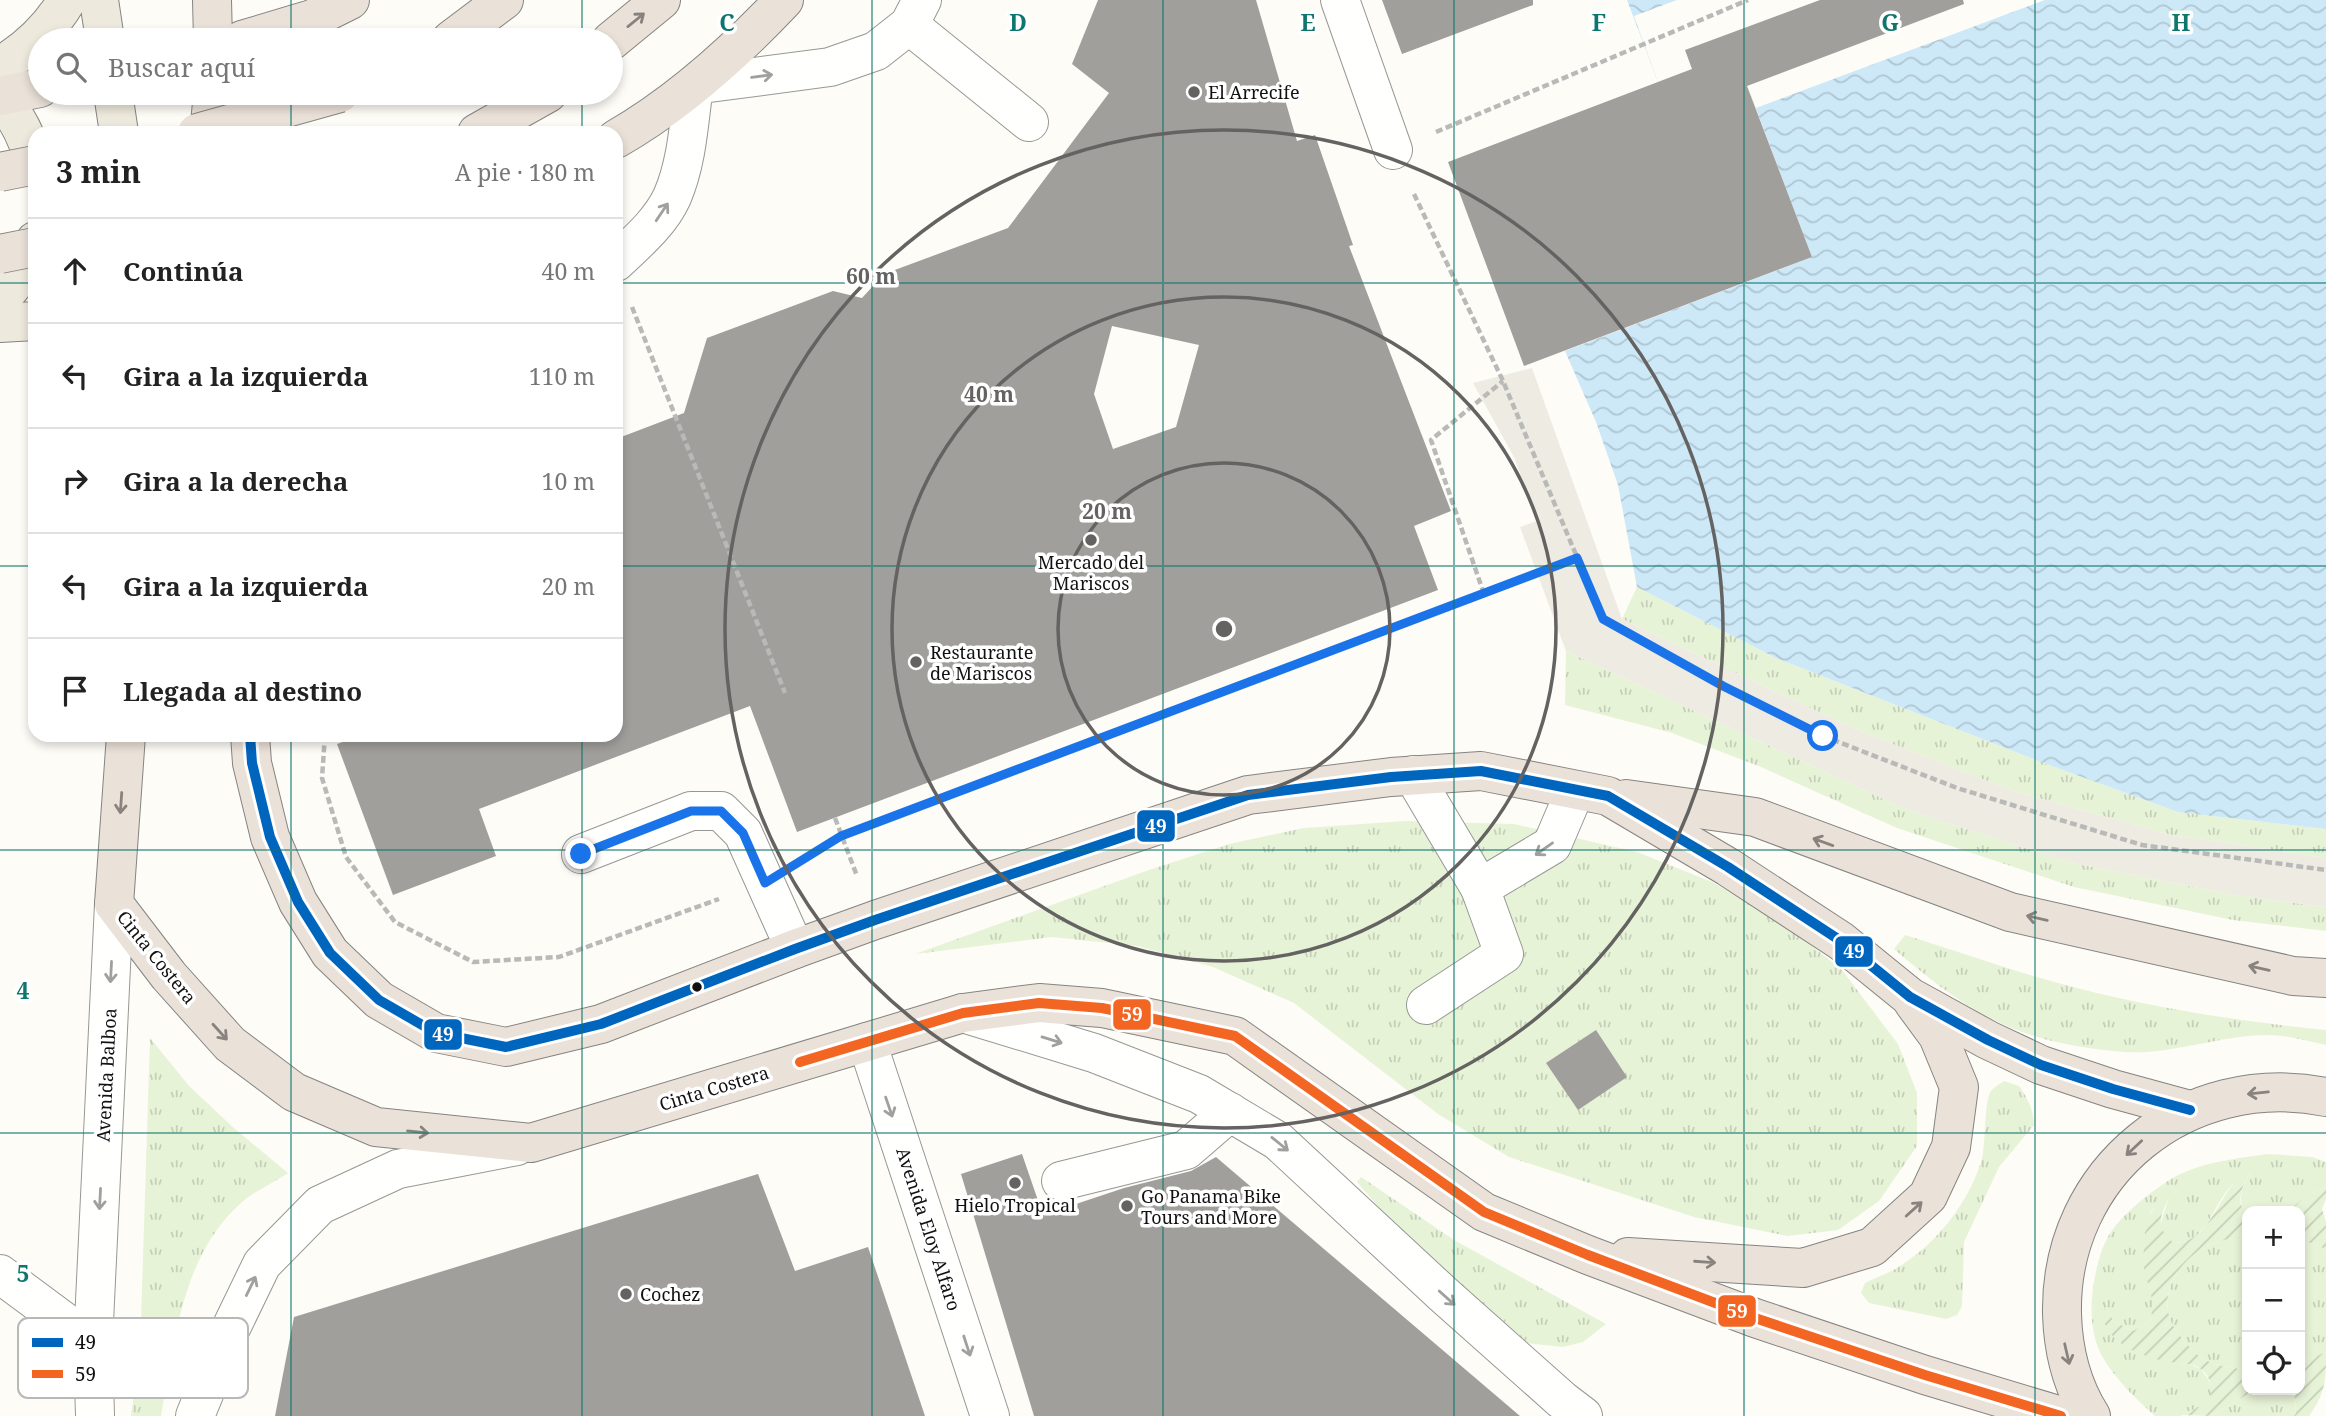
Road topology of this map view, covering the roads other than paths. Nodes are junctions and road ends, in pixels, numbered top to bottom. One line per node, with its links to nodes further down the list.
1 (67, 0): 10 (main road)
2 (99, 0): 11 (main road)
3 (212, 0): 12 (highway)
4 (350, 0): 13 (highway)
5 (504, 0): 14 (highway)
6 (661, 0): 15 (highway, one-way to 6)
7 (784, 0): 18 (highway)
8 (1340, 0): 32 (street)
9 (915, 12): 18 (street, one-way to 9); 25 (street)
10 (45, 28)
11 (103, 28)
12 (213, 28)
13 (282, 28)
14 (467, 28)
15 (623, 31)
16 (28, 45): 17 (main road)
17 (0, 66)
18 (694, 86): 30 (highway); 37 (street, one-way to 18)
19 (28, 91): 20 (highway)
20 (0, 97): 31 (main road)
21 (115, 105): 26 (main road)
22 (212, 105): 27 (highway)
23 (297, 105): 28 (highway, bridge)
24 (527, 105): 29 (highway)
25 (1029, 122)
26 (119, 126)
27 (210, 126)
28 (222, 126)
29 (490, 126)
30 (623, 134)
31 (28, 141)
32 (1392, 150)
33 (28, 167): 34 (highway, bridge)
34 (0, 173)
35 (28, 248): 36 (highway, bridge)
36 (0, 254)
37 (623, 255)
38 (28, 265): 39 (main road)
39 (0, 300)
40 (28, 321): 41 (main road)
41 (0, 323)
42 (126, 742): 48 (highway, Avenida Balboa, one-way to 48)
43 (250, 742): 49 (highway)
44 (1413, 775): 45 (highway); 47 (street); 49 (highway)
45 (1592, 793): 47 (street, one-way to 47); 50 (highway, one-way to 45); 51 (highway)
46 (581, 854): 49 (street)
47 (1480, 888): 52 (street)
48 (114, 904): 58 (highway, Cinta Costera, one-way to 58); 63 (street, Avenida Balboa, one-way to 63)
49 (795, 949)
50 (2326, 978)
51 (1910, 997): 56 (highway); 60 (highway, one-way to 51)
52 (1426, 1005)
53 (963, 1013): 54 (highway, Cinta Costera); 57 (street, one-way to 57); 60 (highway, Cinta Costera)
54 (867, 1042): 58 (highway, Cinta Costera); 69 (street, Avenida Eloy Alfaro, one-way to 69)
55 (2326, 1097): 56 (highway, one-way to 56)
56 (2190, 1110): 72 (highway, one-way to 72)
57 (1230, 1112): 59 (street); 70 (street, one-way to 70)
58 (531, 1143): 64 (street, one-way to 58)
59 (1061, 1181)
60 (1588, 1255): 71 (highway, Cinta Costera)
61 (0, 1274): 62 (street)
62 (59, 1318)
63 (94, 1318)
64 (236, 1318)
65 (95, 1398): 67 (street, Avenida Balboa)
66 (202, 1398): 68 (street, one-way to 66)
67 (95, 1416)
68 (195, 1416)
69 (990, 1416)
70 (1583, 1416)
71 (2062, 1416)
72 (2091, 1416)

